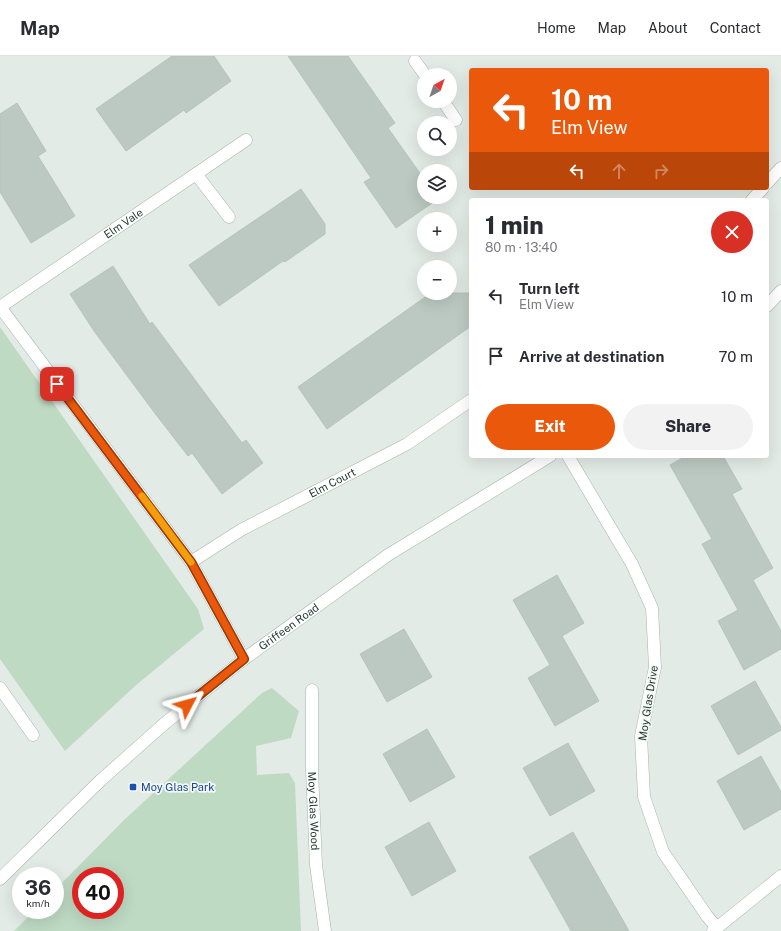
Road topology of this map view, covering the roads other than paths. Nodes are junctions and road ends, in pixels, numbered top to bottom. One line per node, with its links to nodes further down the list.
1 (416, 58): 2 (street)
2 (421, 68)
3 (246, 140): 5 (street, Elm Vale)
4 (781, 168): 6 (street)
5 (196, 174): 9 (street); 12 (street, Elm Vale)
6 (769, 181)
7 (761, 190): 8 (street)
8 (754, 198)
9 (229, 217)
10 (781, 292): 11 (street)
11 (769, 304)
12 (0, 307): 16 (street)
13 (469, 401): 16 (street, Elm Court)
14 (547, 458): 17 (street, Griffeen Road)
15 (569, 458): 23 (street, Moy Glas Drive)
16 (191, 562): 17 (street)
17 (244, 659): 22 (street, Griffeen Road)
18 (0, 688): 20 (street)
19 (312, 690): 24 (street, Moy Glas Wood)
20 (33, 735)
21 (781, 876): 23 (street)
22 (0, 879)
23 (715, 930)
24 (325, 931)

